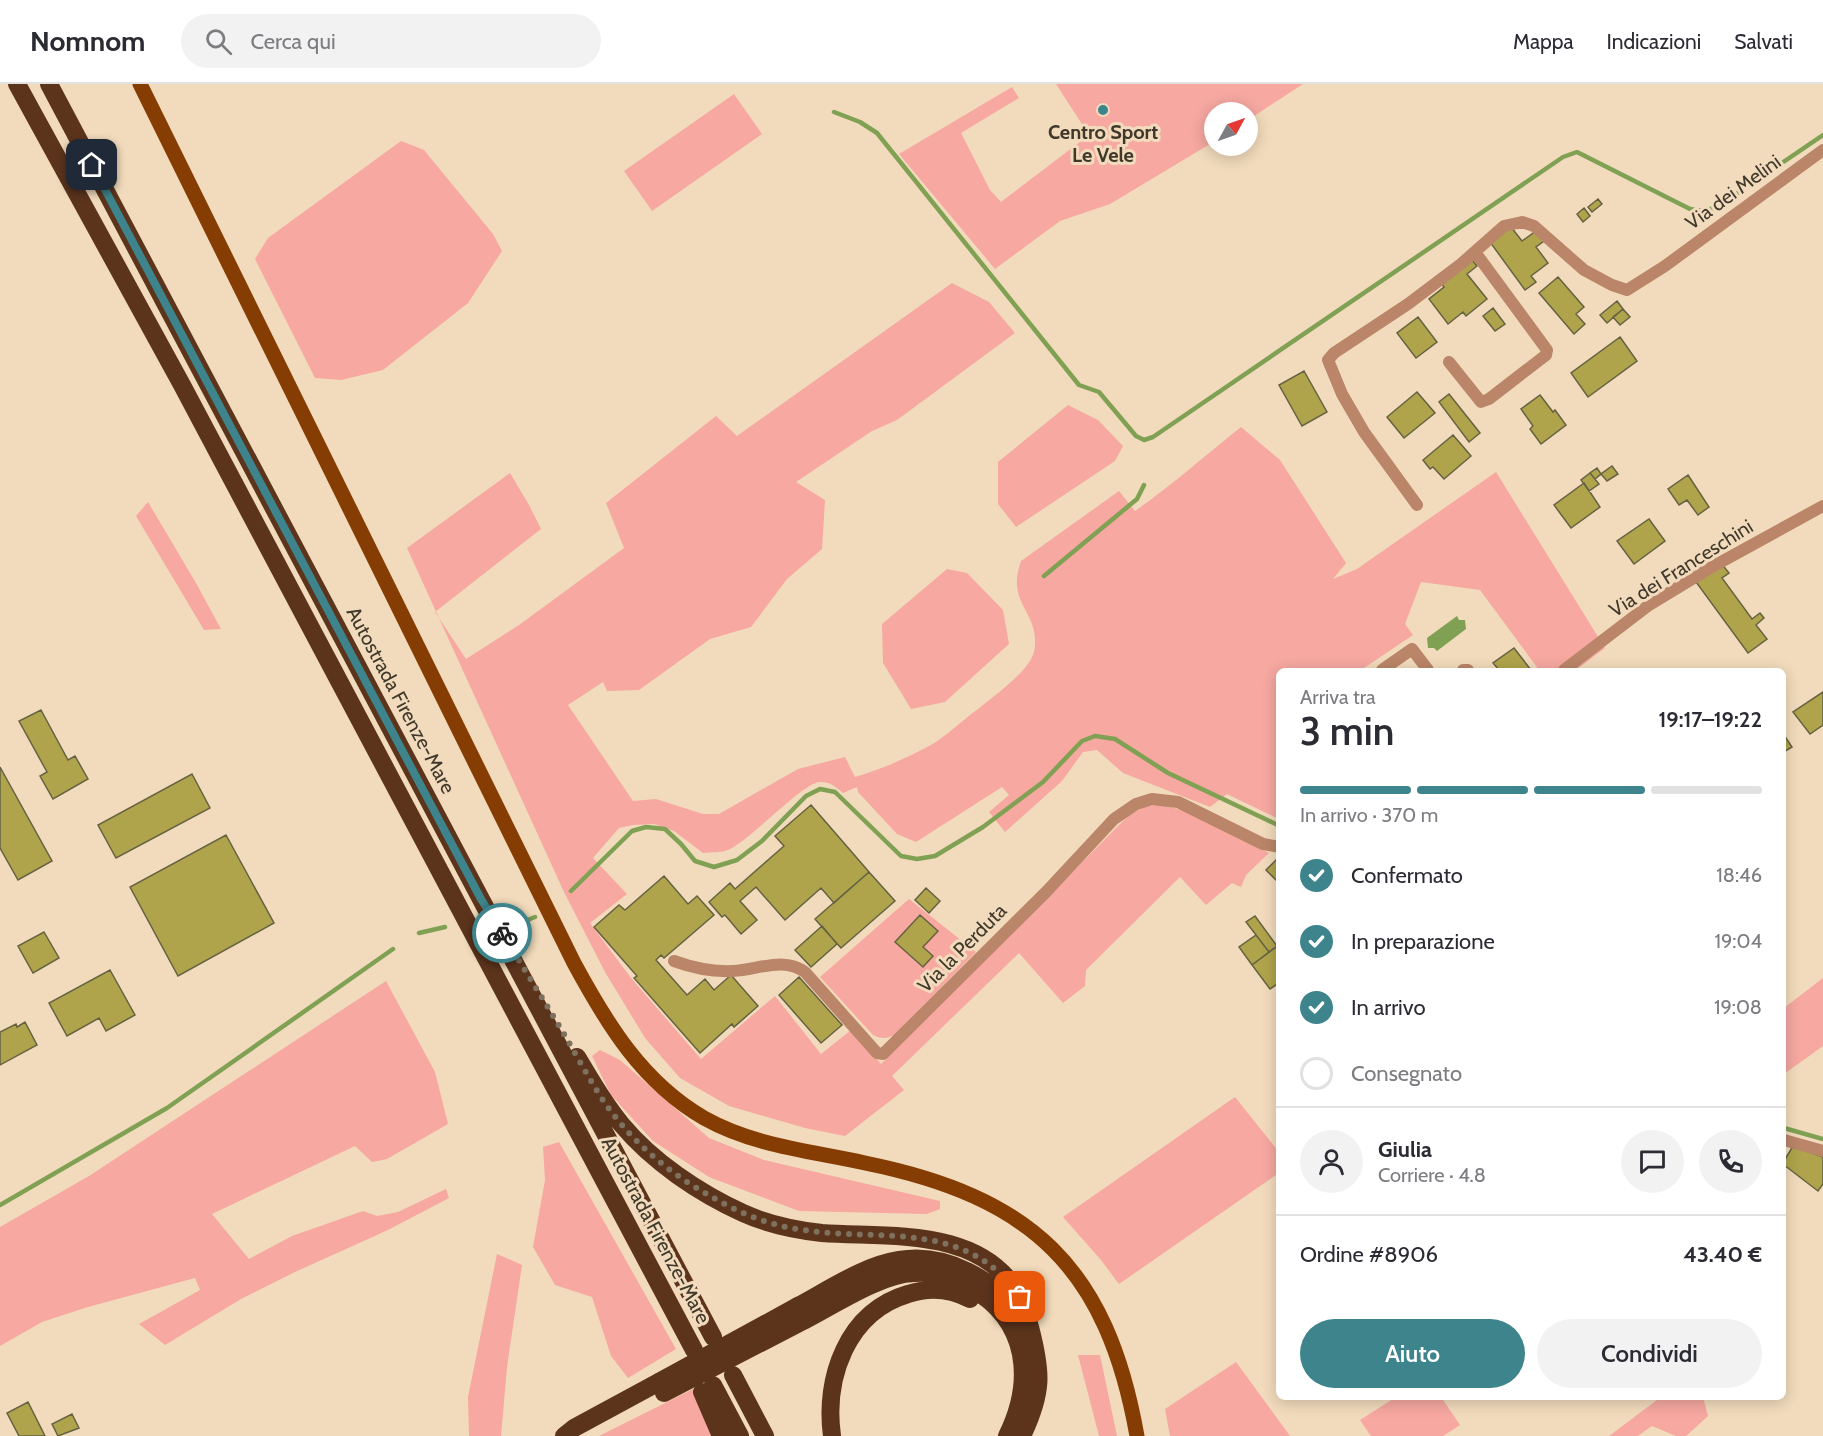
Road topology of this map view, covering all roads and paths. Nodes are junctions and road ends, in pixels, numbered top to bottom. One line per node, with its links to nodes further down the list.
1 (17, 84): 21 (highway, Autostrada Firenze-Mare)
2 (49, 84): 13 (highway, Autostrada Firenze-Mare)
3 (140, 84): 32 (main road)
4 (1823, 150): 5 (street, Via dei Melini)
5 (1475, 252): 6 (street); 7 (street)
6 (1449, 362)
7 (1417, 505)
8 (1823, 506): 11 (street, Via dei Franceschini)
9 (1385, 668): 10 (street)
10 (1426, 668)
11 (1567, 668)
12 (1276, 846): 14 (street, Via la Perduta)
13 (481, 899): 19 (highway); 20 (highway, Autostrada Firenze-Mare)
14 (674, 961)
15 (1786, 1141): 16 (street)
16 (1823, 1151)
17 (802, 1313): 18 (highway); 19 (highway); 23 (highway, bridge)
18 (1008, 1322): 29 (highway); 30 (highway)
19 (1030, 1330): 31 (highway)
20 (713, 1337)
21 (691, 1352)
22 (733, 1375): 28 (highway)
23 (662, 1388): 24 (highway); 25 (highway)
24 (564, 1436)
25 (585, 1436)
26 (721, 1436): 27 (highway)
27 (740, 1436)
28 (765, 1436)
29 (832, 1436)
30 (1007, 1436)
31 (1022, 1436)
32 (1137, 1436)

